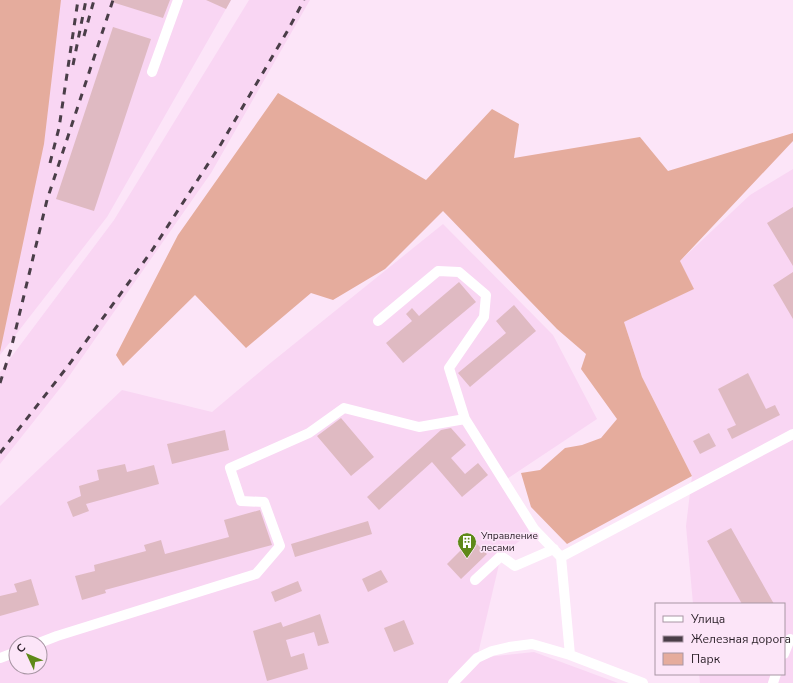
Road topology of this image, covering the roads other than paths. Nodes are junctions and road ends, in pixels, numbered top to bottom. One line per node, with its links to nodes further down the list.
1 (178, 0): 2 (street)
2 (152, 72)
3 (378, 321): 4 (street)
4 (465, 419): 6 (street); 10 (street)
5 (793, 434): 7 (street)
6 (554, 549): 7 (street); 8 (street)
7 (561, 557): 12 (street)
8 (475, 580)
9 (790, 639): 11 (street)
10 (48, 640)
11 (785, 652)
12 (570, 655): 13 (street); 14 (street)
13 (453, 683)
14 (643, 683)

